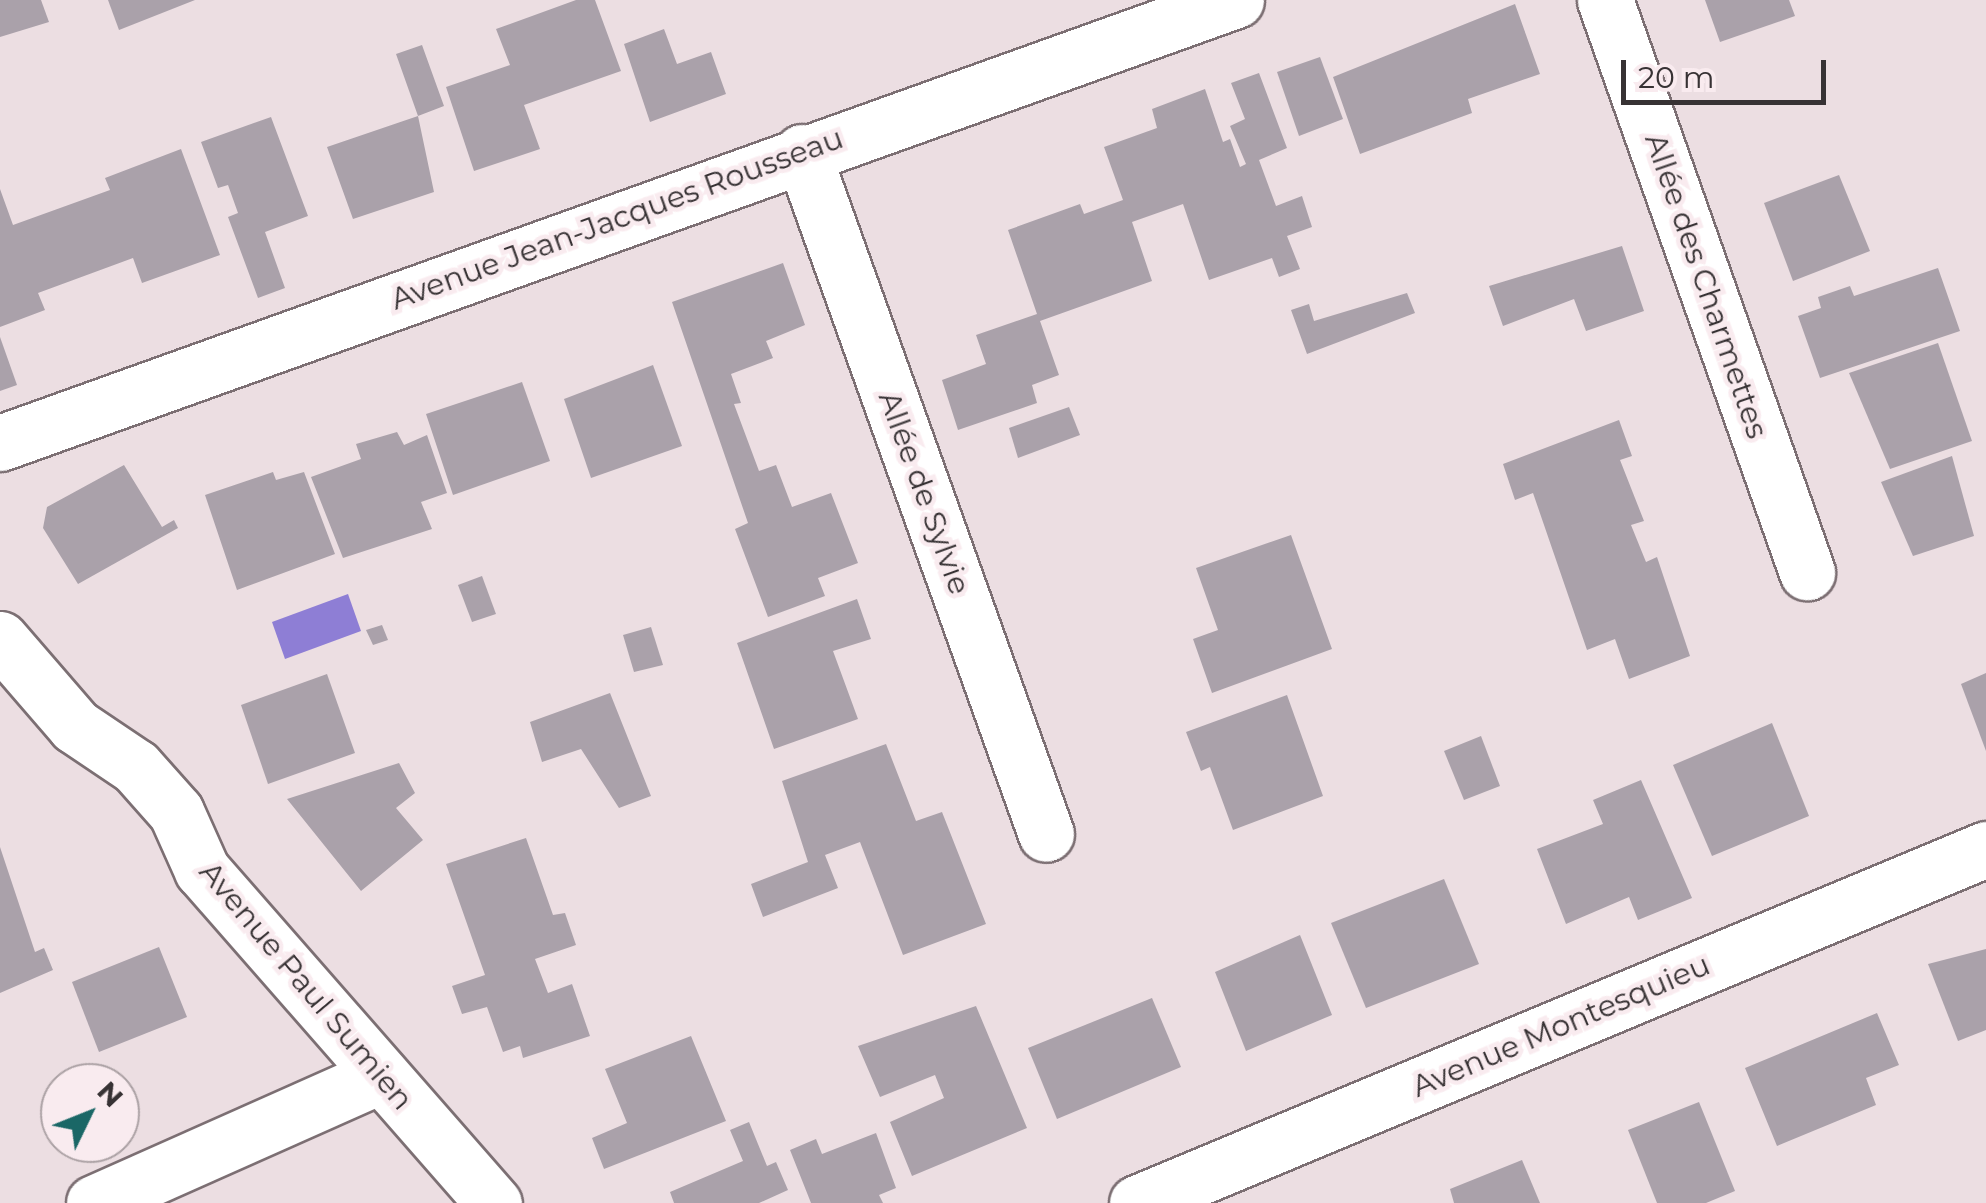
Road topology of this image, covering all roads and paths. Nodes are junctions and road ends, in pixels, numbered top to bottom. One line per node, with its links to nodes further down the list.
1 (1236, 0): 3 (street, Avenue Jean-Jacques Rousseau)
2 (1605, 0): 5 (street, Allée des Charmettes)
3 (802, 152): 4 (street, Avenue Jean-Jacques Rousseau); 7 (street, Allée de Sylvie)
4 (0, 443)
5 (1807, 572)
6 (0, 638): 9 (street, Avenue Paul Sumien)
7 (1046, 834)
8 (1986, 849): 12 (street, Avenue Montesquieu)
9 (380, 1075): 10 (street); 11 (street, Avenue Paul Sumien)
10 (94, 1203)
11 (494, 1203)
12 (1137, 1203)

